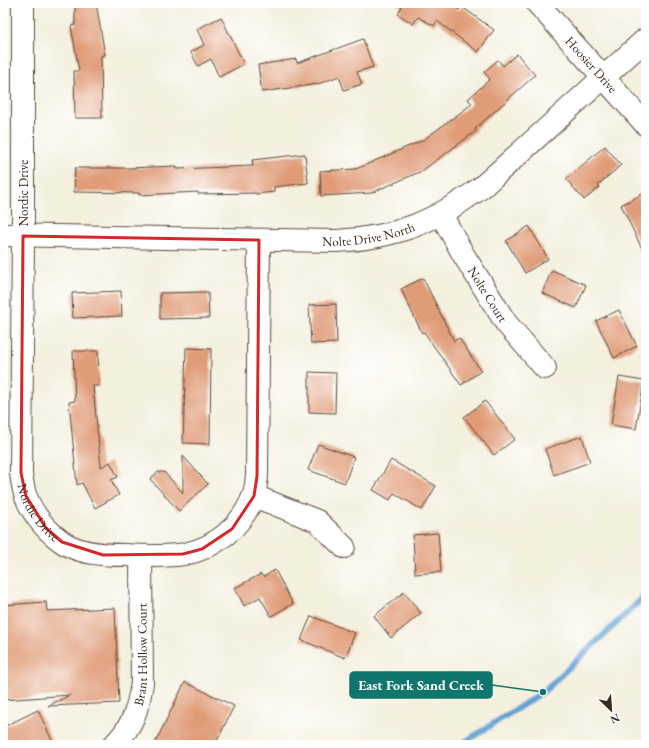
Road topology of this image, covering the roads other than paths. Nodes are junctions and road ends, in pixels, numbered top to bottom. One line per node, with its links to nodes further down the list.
1 (23, 3): 7 (street, Nordic Drive)
2 (537, 3): 4 (street, Hoosier Drive)
3 (646, 39): 4 (street, Nolte Drive North)
4 (604, 77): 5 (street, Hoosier Drive); 6 (street, Nolte Drive North)
5 (646, 125)
6 (441, 214): 8 (street, Nolte Drive North); 9 (street, Nolte Court)
7 (13, 235): 8 (street, Nolte Drive North); 12 (street, Nordic Drive)
8 (259, 240): 10 (street, Nordic Drive)
9 (545, 368)
10 (254, 496): 11 (street); 12 (street, Nordic Drive)
11 (344, 547)
12 (141, 556): 13 (street, Brant Hollow Court)
13 (114, 745)

